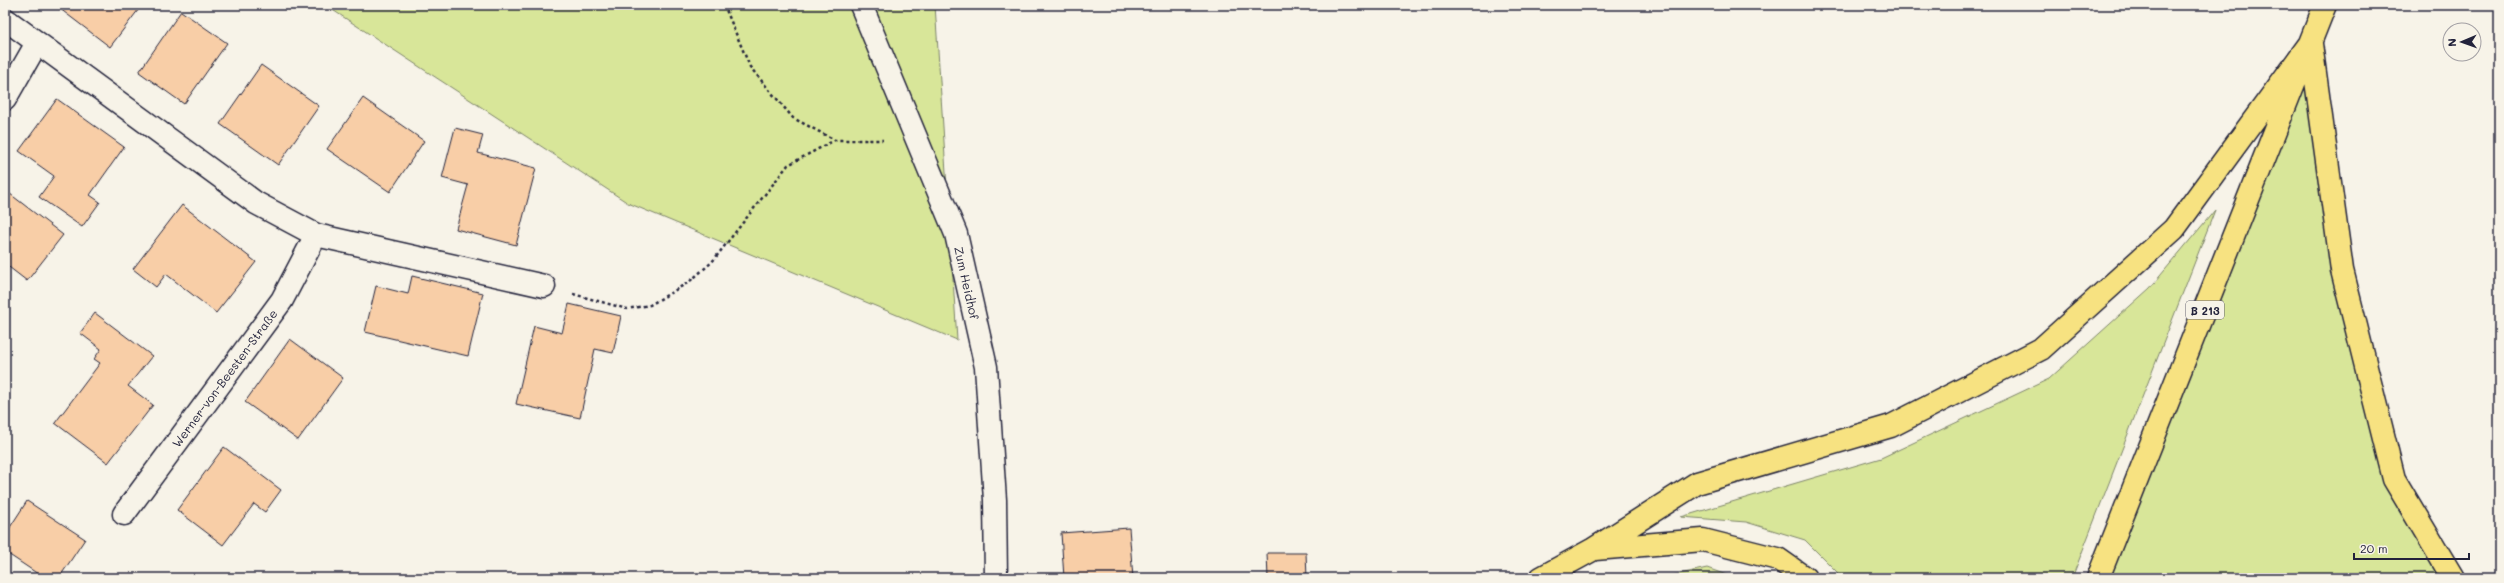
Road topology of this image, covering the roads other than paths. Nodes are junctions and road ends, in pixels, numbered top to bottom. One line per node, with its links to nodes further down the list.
1 (861, 5): 11 (street, Zum Heidhof)
2 (2325, 5): 4 (main road, B 213)
3 (5, 19): 5 (street)
4 (2311, 42): 10 (main road); 14 (main road, B 213); 15 (main road)
5 (36, 43): 6 (street); 7 (street)
6 (5, 99)
7 (316, 235): 8 (street); 9 (street, Werner-von-Beesten-Straße)
8 (544, 286)
9 (124, 514)
10 (1592, 550): 12 (main road); 13 (main road)
11 (996, 578)
12 (1541, 578)
13 (1805, 578)
14 (2098, 578)
15 (2453, 578)

